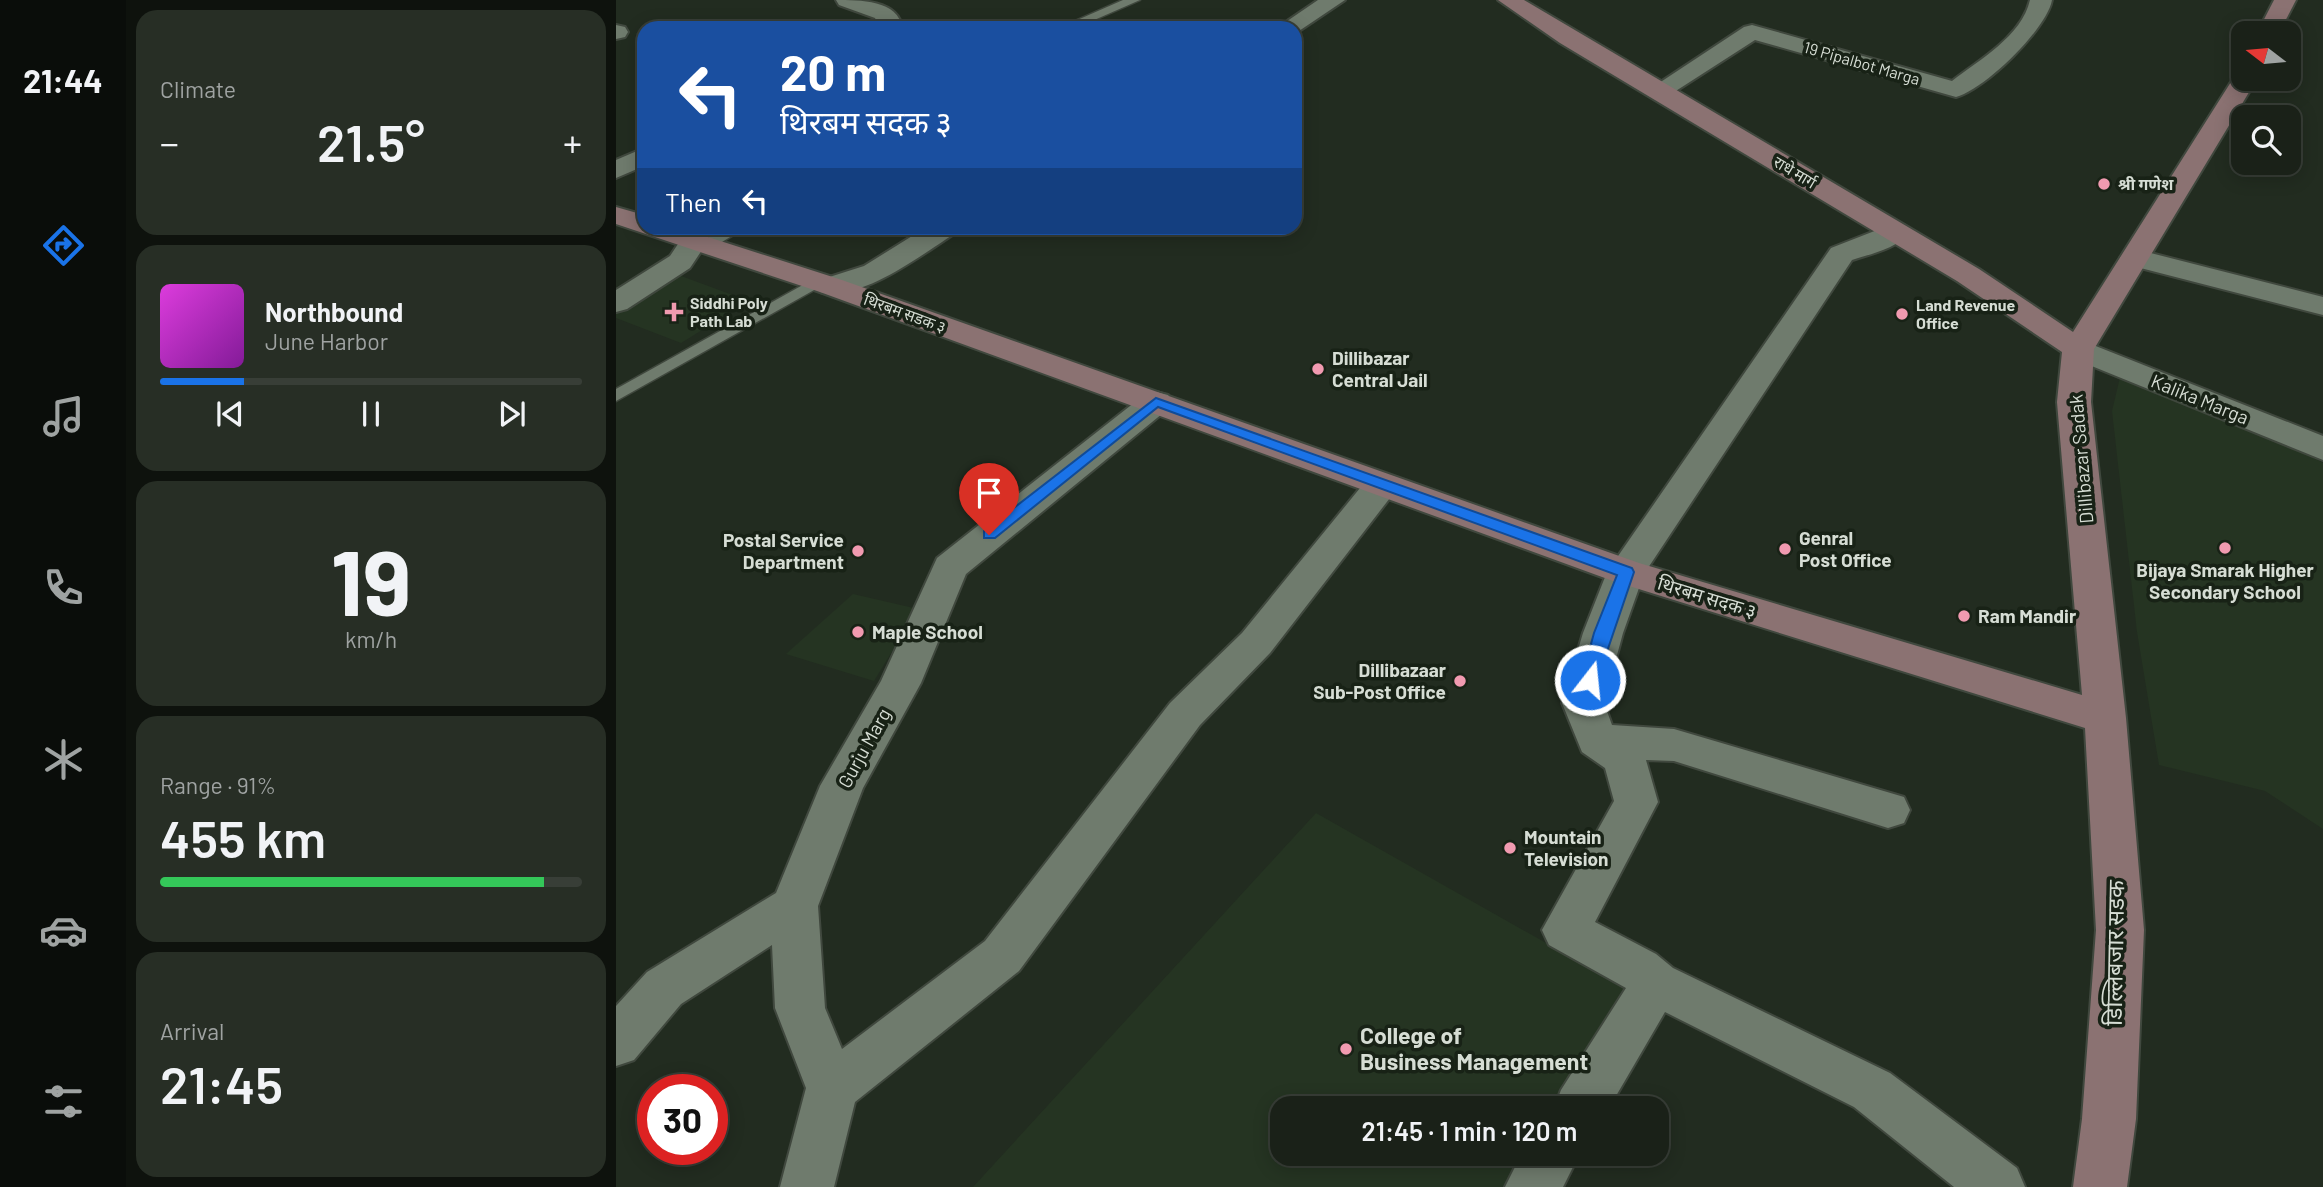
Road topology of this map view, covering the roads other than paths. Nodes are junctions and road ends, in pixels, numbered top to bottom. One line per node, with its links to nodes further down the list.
1 (847, 0): 7 (street)
2 (1134, 0): 8 (lane)
3 (1334, 0): 9 (street)
4 (1509, 0): 11 (main road, राधे मार्ग)
5 (2041, 0): 11 (street, 19 Pipalbot Marga)
6 (2285, 0): 10 (main road)
7 (890, 21)
8 (1082, 21)
9 (1300, 21)
10 (2274, 21)
11 (1659, 91): 17 (main road, राधे मार्ग)
12 (2238, 91): 22 (main road, Dillibazar Sadak)
13 (637, 160): 14 (street)
14 (616, 170)
15 (616, 215): 16 (main road)
16 (637, 222)
17 (1895, 232): 26 (main road, राधे मार्ग); 31 (street)
18 (675, 235): 21 (main road, थिरबम सडक ३)
19 (720, 235): 21 (lane)
20 (933, 235): 23 (street)
21 (700, 243): 23 (main road, थिरबम सडक ३); 24 (street)
22 (2135, 258): 25 (street); 26 (main road, Dillibazar Sadak)
23 (824, 284): 27 (lane); 28 (main road, थिरबम सडक ३)
24 (616, 303)
25 (2323, 306)
26 (2078, 349): 29 (street, Kalika Marga); 32 (main road, Dillibazar Sadak)
27 (616, 396)
28 (1156, 402): 30 (main road, थिरबम सदक ३); 35 (street, Gurju Marg)
29 (2323, 449)
30 (1382, 485): 31 (main road, थिरबम सदक ३); 38 (street)
31 (1626, 572): 32 (main road, थिरबम सदक ३); 33 (street)
32 (2105, 718): 44 (main road, डिल्लिबजार सडक)
33 (1597, 740): 34 (street); 36 (street)
34 (1888, 810)
35 (793, 906): 37 (street); 38 (street, Gurju Marg)
36 (1656, 983): 39 (street); 43 (street)
37 (616, 1043)
38 (832, 1088): 41 (street)
39 (1587, 1096)
40 (1545, 1166): 42 (street)
41 (807, 1187)
42 (1532, 1187)
43 (1998, 1187)
44 (2100, 1187)

